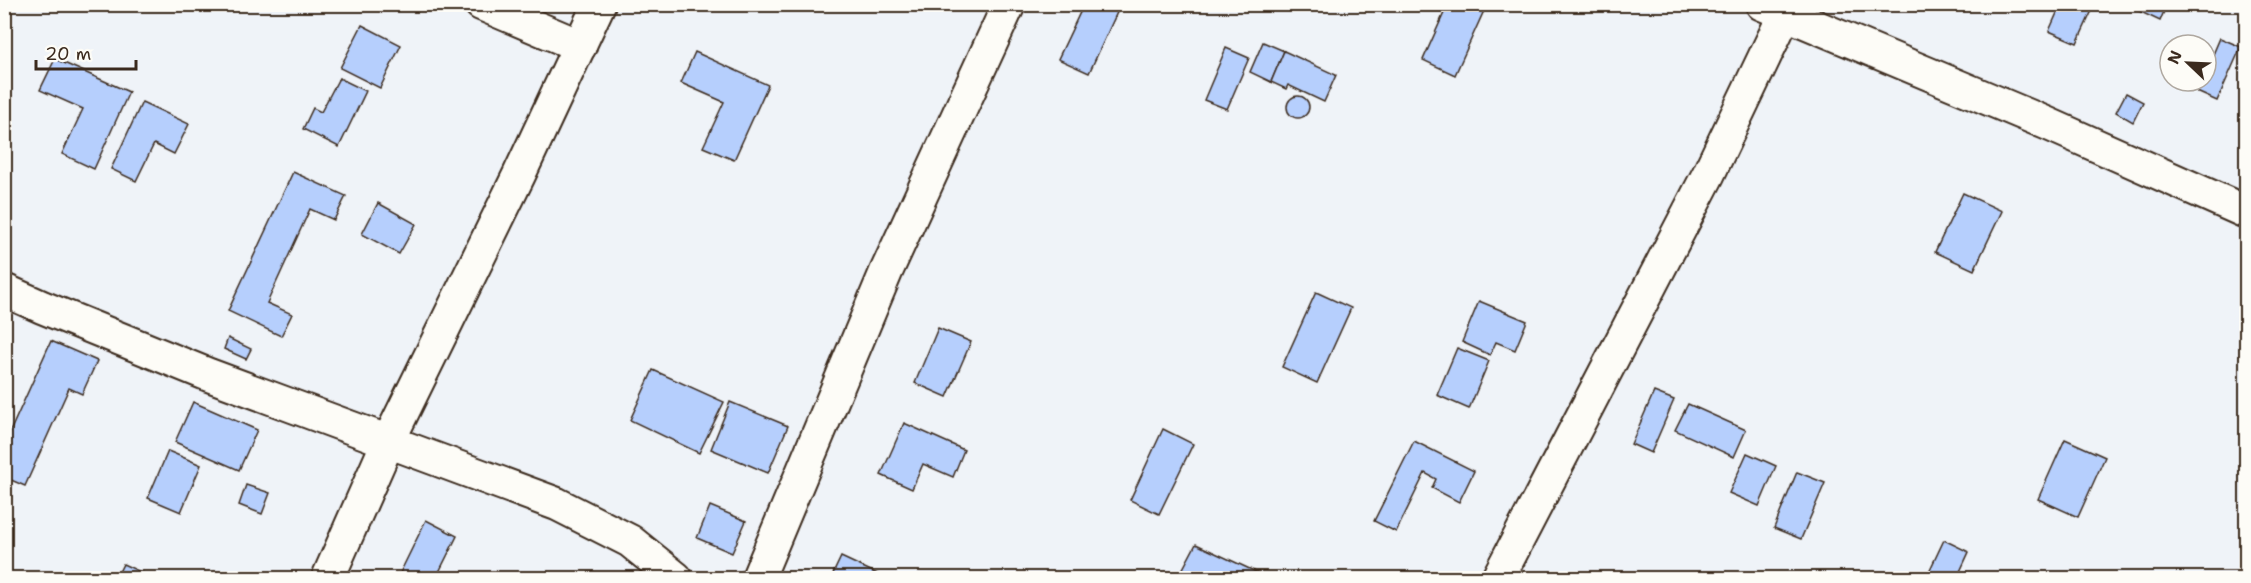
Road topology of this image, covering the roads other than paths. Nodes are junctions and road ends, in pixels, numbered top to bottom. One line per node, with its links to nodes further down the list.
1 (481, 4): 5 (street)
2 (599, 4): 5 (street)
3 (1009, 4): 11 (street)
4 (1774, 9): 6 (street); 12 (street)
5 (580, 46): 8 (street)
6 (2247, 212)
7 (4, 290): 8 (street)
8 (388, 442): 9 (street); 10 (street)
9 (328, 579)
10 (676, 579)
11 (758, 579)
12 (1498, 579)

